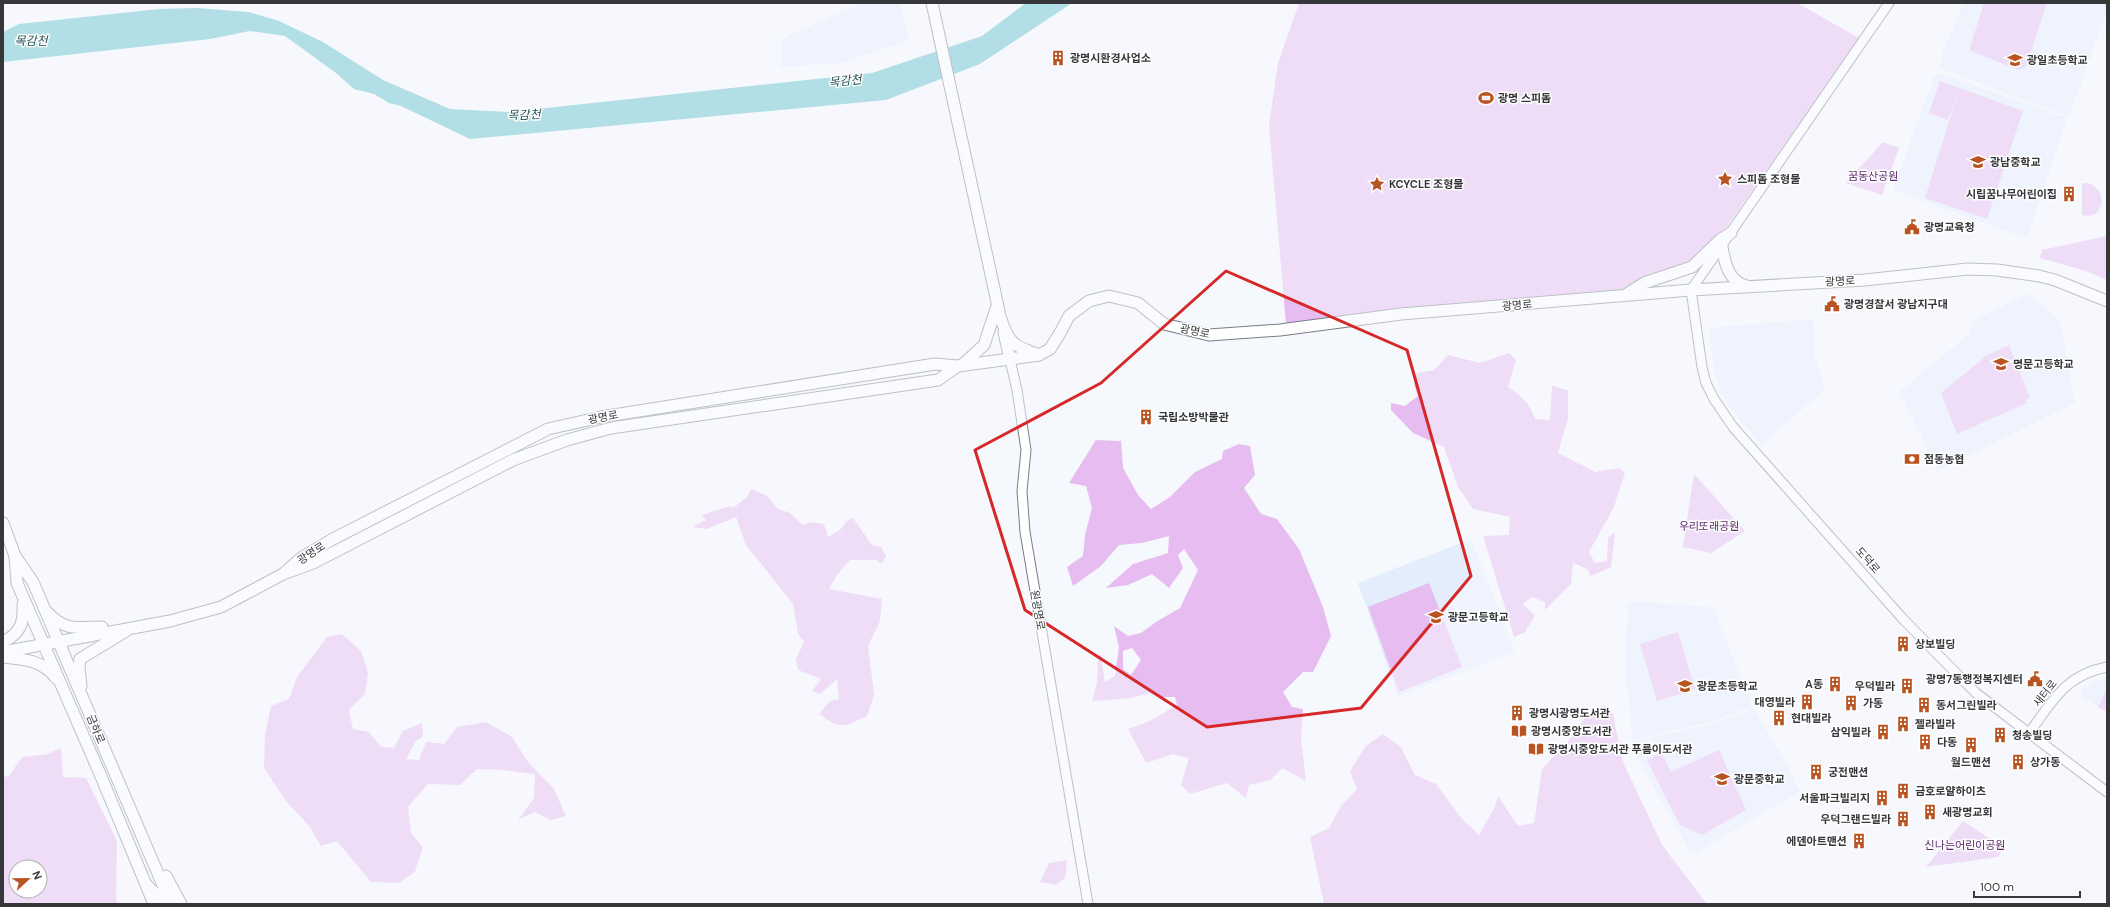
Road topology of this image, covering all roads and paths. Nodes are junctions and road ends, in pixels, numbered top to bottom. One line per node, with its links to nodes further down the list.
1 (1889, 3): 3 (street)
2 (935, 4): 9 (main road)
3 (1731, 233): 4 (street); 7 (main road)
4 (1722, 247): 5 (main road); 6 (street)
5 (1752, 286): 6 (main road, 광명로); 8 (main road, 광명로)
6 (1691, 290): 7 (main road, 광명로); 27 (street, 도덕로)
7 (1625, 296): 10 (main road, 광명로)
8 (2107, 301)
9 (999, 311): 10 (main road); 11 (main road, 원광명로); 12 (main road)
10 (1039, 355): 11 (main road, 광명로)
11 (1010, 360): 12 (main road, 광명로); 35 (street, 원광명로)
12 (960, 365): 15 (main road, 광명로); 15 (main road, 광명로)
13 (3, 523): 14 (main road, 금하로)
14 (15, 556): 16 (main road, 금하로); 17 (main road, 금하로)
15 (283, 574): 18 (main road, 광명로)
16 (23, 597): 20 (main road); 21 (main road, 금하로)
17 (44, 607): 18 (main road); 19 (main road, 금하로)
18 (132, 627): 19 (main road, 광명로); 26 (main road)
19 (57, 641): 21 (main road, 광명로); 26 (main road, 금하로)
20 (3, 642)
21 (43, 644): 22 (main road, 광명로); 25 (main road, 금하로)
22 (3, 652)
23 (3, 657): 25 (main road)
24 (2107, 666): 27 (street, 새터로)
25 (62, 686): 30 (main road, 금하로)
26 (82, 696): 29 (main road, 금하로)
27 (2029, 733): 28 (street, 도덕로)
28 (2107, 792)
29 (145, 842): 33 (main road, 금하로); 34 (main road)
30 (142, 879): 31 (main road, 금하로); 32 (street)
31 (154, 904)
32 (167, 904)
33 (171, 904)
34 (181, 904)
35 (1088, 904)

